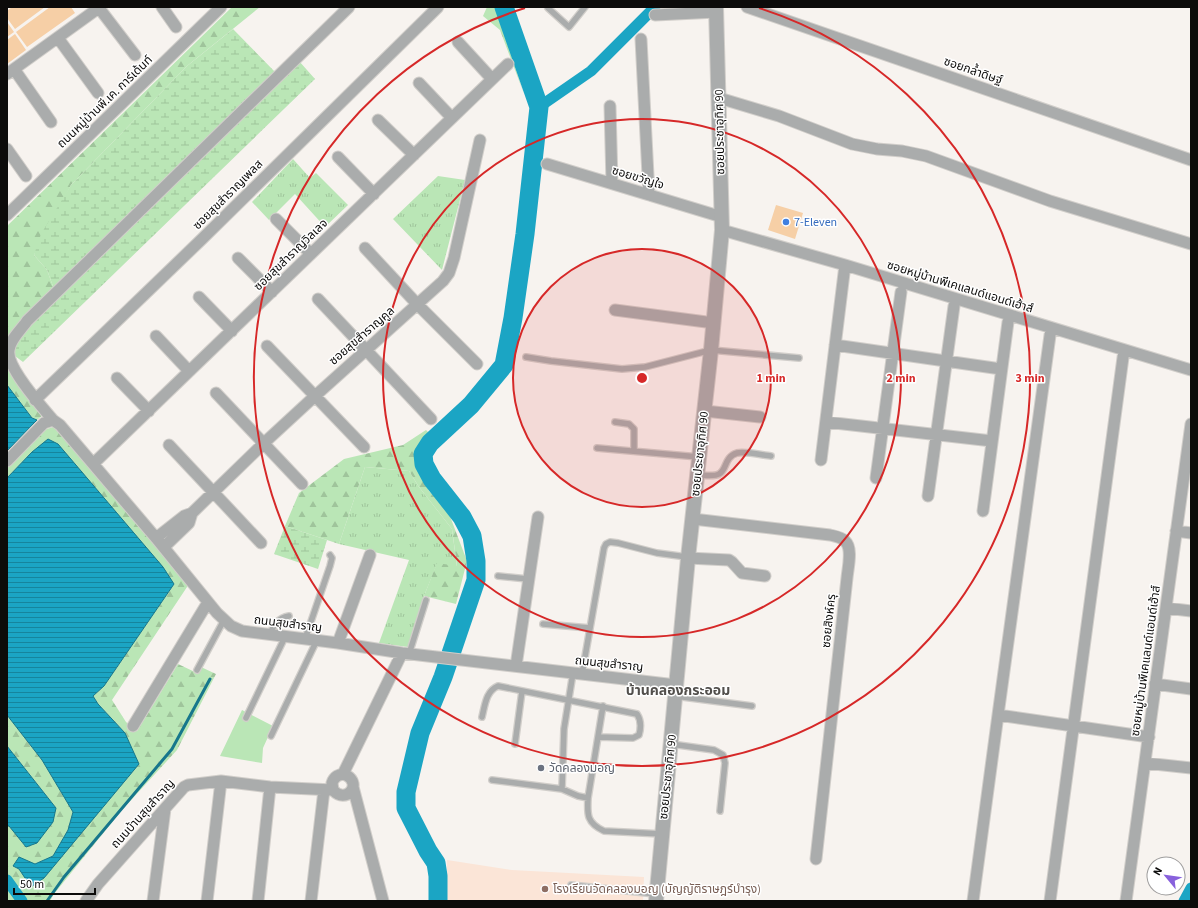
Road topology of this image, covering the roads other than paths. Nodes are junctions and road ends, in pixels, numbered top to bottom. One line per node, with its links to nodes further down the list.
1 (100, 7): 12 (street); 15 (street)
2 (162, 7): 11 (street)
3 (221, 7): 36 (street, ถนนหมู่บ้านพี.เค. การ์เด้นท์)
4 (349, 7): 72 (street, ถนนสุขสำราญ)
5 (438, 7): 72 (street, ซอยสุขสำราญเพลส)
6 (549, 7): 7 (lane)
7 (585, 7)
8 (747, 7): 30 (street, ซอยกล้ำดิษฐ์)
9 (717, 9): 10 (street); 21 (street, ซอยประชาอุทิศ 90)
10 (655, 15)
11 (176, 27)
12 (58, 38): 17 (street); 20 (street)
13 (641, 39): 35 (street)
14 (458, 42): 18 (street)
15 (135, 54)
16 (508, 64): 18 (street, ซอยสุขสำราญวิลเลจ)
17 (11, 72): 25 (street)
18 (492, 80): 23 (street, ซอยสุขสำราญวิลเลจ)
19 (419, 83): 23 (street)
20 (98, 93)
21 (719, 98): 38 (street, ซอยประชาอุทิศ 90); 39 (street)
22 (610, 106): 33 (street)
23 (452, 118): 27 (street, ซอยสุขสำราญวิลเลจ)
24 (378, 120): 27 (street)
25 (51, 122)
26 (480, 140): 48 (street, ซอยสุขสำราญคูล)
27 (414, 155): 34 (street, ซอยสุขสำราญวิลเลจ)
28 (9, 156): 32 (street)
29 (338, 157): 34 (street)
30 (1191, 160)
31 (547, 164): 33 (street, ซอยขวัญใจ)
32 (26, 176)
33 (612, 184): 35 (street, ซอยขวัญใจ)
34 (374, 194): 41 (street, ซอยสุขสำราญวิลเลจ)
35 (649, 194): 38 (street, ซอยขวัญใจ)
36 (7, 215)
37 (276, 219): 41 (street)
38 (722, 224): 43 (street, ซอยหมู่บ้านพีเคแลนด์แอนด์เฮ้าส์); 52 (street, ซอยประชาอุทิศ 90)
39 (1191, 244)
40 (365, 248): 48 (street)
41 (311, 254): 44 (street, ซอยสุขสำราญวิลเลจ)
42 (238, 258): 44 (street)
43 (845, 265): 53 (street, ซอยหมู่บ้านพีเคแลนด์แอนด์เฮ้าส์); 56 (street)
44 (272, 292): 54 (street, ซอยสุขสำราญวิลเลจ)
45 (901, 292): 61 (street)
46 (199, 297): 54 (street)
47 (318, 299): 58 (street)
48 (418, 305): 58 (street, ซอยสุขสำราญคูล); 65 (street)
49 (954, 306): 64 (street)
50 (615, 310): 52 (street)
51 (1008, 322): 66 (street)
52 (714, 323): 59 (street, ซอยประชาอุทิศ 90)
53 (1052, 328): 60 (street, ซอยหมู่บ้านพีเคแลนด์แอนด์เฮ้าส์); 138 (street)
54 (232, 331): 68 (street, ซอยสุขสำราญวิลเลจ)
55 (156, 336): 68 (street)
56 (835, 345): 61 (street); 79 (street)
57 (267, 346): 71 (street)
58 (365, 349): 71 (street, ซอยสุขสำราญคูล); 76 (street)
59 (711, 350): 62 (lane); 63 (lane); 74 (street, ซอยประชาอุทิศ 90)
60 (1124, 350): 67 (street, ซอยหมู่บ้านพีเคแลนด์แอนด์เฮ้าส์); 142 (street)
61 (892, 353): 64 (street); 81 (street)
62 (526, 357)
63 (799, 358)
64 (946, 362): 66 (street); 82 (street)
65 (477, 364)
66 (1001, 370): 83 (street)
67 (1191, 370)
68 (189, 371): 73 (street, ซอยสุขสำราญวิลเลจ)
69 (117, 378): 73 (street)
70 (216, 393): 84 (street)
71 (314, 396): 84 (street, ซอยสุขสำราญคูล); 86 (street)
72 (35, 400): 77 (street, ถนนสุขสำราญ)
73 (149, 410): 93 (street, ซอยสุขสำราญวิลเลจ)
74 (704, 411): 75 (street); 90 (street, ซอยประชาอุทิศ 90)
75 (760, 417)
76 (431, 419)
77 (53, 420): 92 (street); 93 (street, ถนนสุขสำราญ)
78 (615, 422): 88 (lane)
79 (826, 422): 81 (street); 91 (street)
80 (1191, 424): 103 (street, ซอยหมู่บ้านพีเคแลนด์แอนด์เฮ้าส์)
81 (882, 428): 82 (street); 95 (street)
82 (936, 434): 83 (street); 98 (street)
83 (992, 442): 99 (street)
84 (264, 443): 96 (street); 97 (street, ซอยสุขสำราญคูล)
85 (169, 445): 97 (street)
86 (364, 447)
87 (597, 448): 88 (lane)
88 (634, 450): 90 (lane)
89 (771, 456): 94 (lane)
90 (699, 457): 94 (street, ซอยประชาอุทิศ 90)
91 (821, 460)
92 (7, 461)
93 (93, 464): 105 (street, ถนนสุขสำราญ)
94 (697, 475): 102 (street, ซอยประชาอุทิศ 90)
95 (876, 478)
96 (302, 484)
97 (213, 492): 100 (street, ซอยสุขสำราญคูล); 106 (street)
98 (928, 496)
99 (983, 511)
100 (192, 513): 105 (street, ซอยสุขสำราญคูล); 107 (street, ซอยสุขสำราญคูล)
101 (538, 517): 113 (street)
102 (692, 519): 110 (street, ซอยประชาอุทิศ 90); 161 (street, ซอยสิงห์ครุ)
103 (1176, 531): 104 (street); 116 (street, ซอยหมู่บ้านพีเคแลนด์แอนด์เฮ้าส์)
104 (1191, 533)
105 (156, 538): 107 (street, ถนนสุขสำราญ)
106 (261, 543)
107 (164, 547): 115 (street, ถนนสุขสำราญ)
108 (330, 555): 124 (lane)
109 (370, 555): 126 (street)
110 (688, 558): 112 (street); 121 (lane); 132 (street, ซอยประชาอุทิศ 90)
111 (498, 576): 113 (lane)
112 (765, 576)
113 (528, 579): 128 (street)
114 (426, 600): 127 (lane)
115 (208, 602): 119 (street, ถนนสุขสำราญ); 141 (street)
116 (1166, 608): 117 (street); 131 (street, ซอยหมู่บ้านพีเคแลนด์แอนด์เฮ้าส์)
117 (1191, 611)
118 (289, 616): 122 (lane)
119 (224, 620): 122 (street, ถนนสุขสำราญ); 129 (lane)
120 (543, 624): 121 (lane)
121 (590, 628): 130 (lane)
122 (269, 635): 123 (street, ถนนสุขสำราญ)
123 (285, 637): 124 (street, ถนนสุขสำราญ); 140 (lane)
124 (305, 639): 125 (street, ถนนสุขสำราญ)
125 (317, 640): 126 (street, ถนนสุขสำราญ); 143 (lane)
126 (338, 643): 127 (street, ถนนสุขสำราญ)
127 (406, 654): 128 (street, ถนนสุขสำราญ); 150 (street)
128 (516, 666): 130 (street, ถนนสุขสำราญ)
129 (197, 670)
130 (578, 674): 132 (street, ถนนสุขสำราญ); 135 (lane)
131 (1156, 684): 133 (street); 145 (street, ซอยหมู่บ้านพีเคแลนด์แอนด์เฮ้าส์)
132 (675, 690): 137 (lane); 147 (street, ซอยประชาอุทิศ 90)
133 (1191, 690)
134 (522, 691): 135 (lane); 139 (lane); 146 (lane)
135 (569, 699): 136 (lane); 155 (lane)
136 (603, 706): 144 (lane); 144 (lane)
137 (752, 706)
138 (998, 715): 142 (street); 170 (street)
139 (482, 716)
140 (246, 718)
141 (133, 726)
142 (1073, 726): 145 (street); 171 (street)
143 (271, 736)
144 (598, 736): 157 (lane)
145 (1148, 737): 148 (street, ซอยหมู่บ้านพีเคแลนด์แอนด์เฮ้าส์)
146 (515, 744)
147 (671, 744): 159 (lane); 160 (street, ซอยประชาอุทิศ 90)
148 (1145, 763): 149 (street); 172 (street, ซอยหมู่บ้านพีเคแลนด์แอนด์เฮ้าส์)
149 (1191, 768)
150 (343, 774): 154 (street); 156 (street)
151 (492, 780): 155 (lane)
152 (221, 781): 153 (street, ถนนบ้านสุขสำราญ); 158 (street, ถนนบ้านสุขสำราญ); 166 (street)
153 (270, 786): 156 (street, ถนนบ้านสุขสำราญ); 167 (street)
154 (353, 787): 156 (street, ถนนบ้านสุขสำราญ); 169 (street)
155 (562, 789): 157 (lane)
156 (329, 790): 168 (street)
157 (588, 798): 160 (lane)
158 (165, 809): 164 (street, ถนนบ้านสุขสำราญ); 165 (street)
159 (720, 811)
160 (662, 834): 163 (street, ซอยประชาอุทิศ 90)
161 (816, 859)
162 (571, 885): 163 (lane)
163 (656, 898)
164 (86, 901)
165 (153, 901)
166 (207, 901)
167 (258, 901)
168 (311, 901)
169 (383, 901)
170 (973, 901)
171 (1050, 901)
172 (1126, 901)

